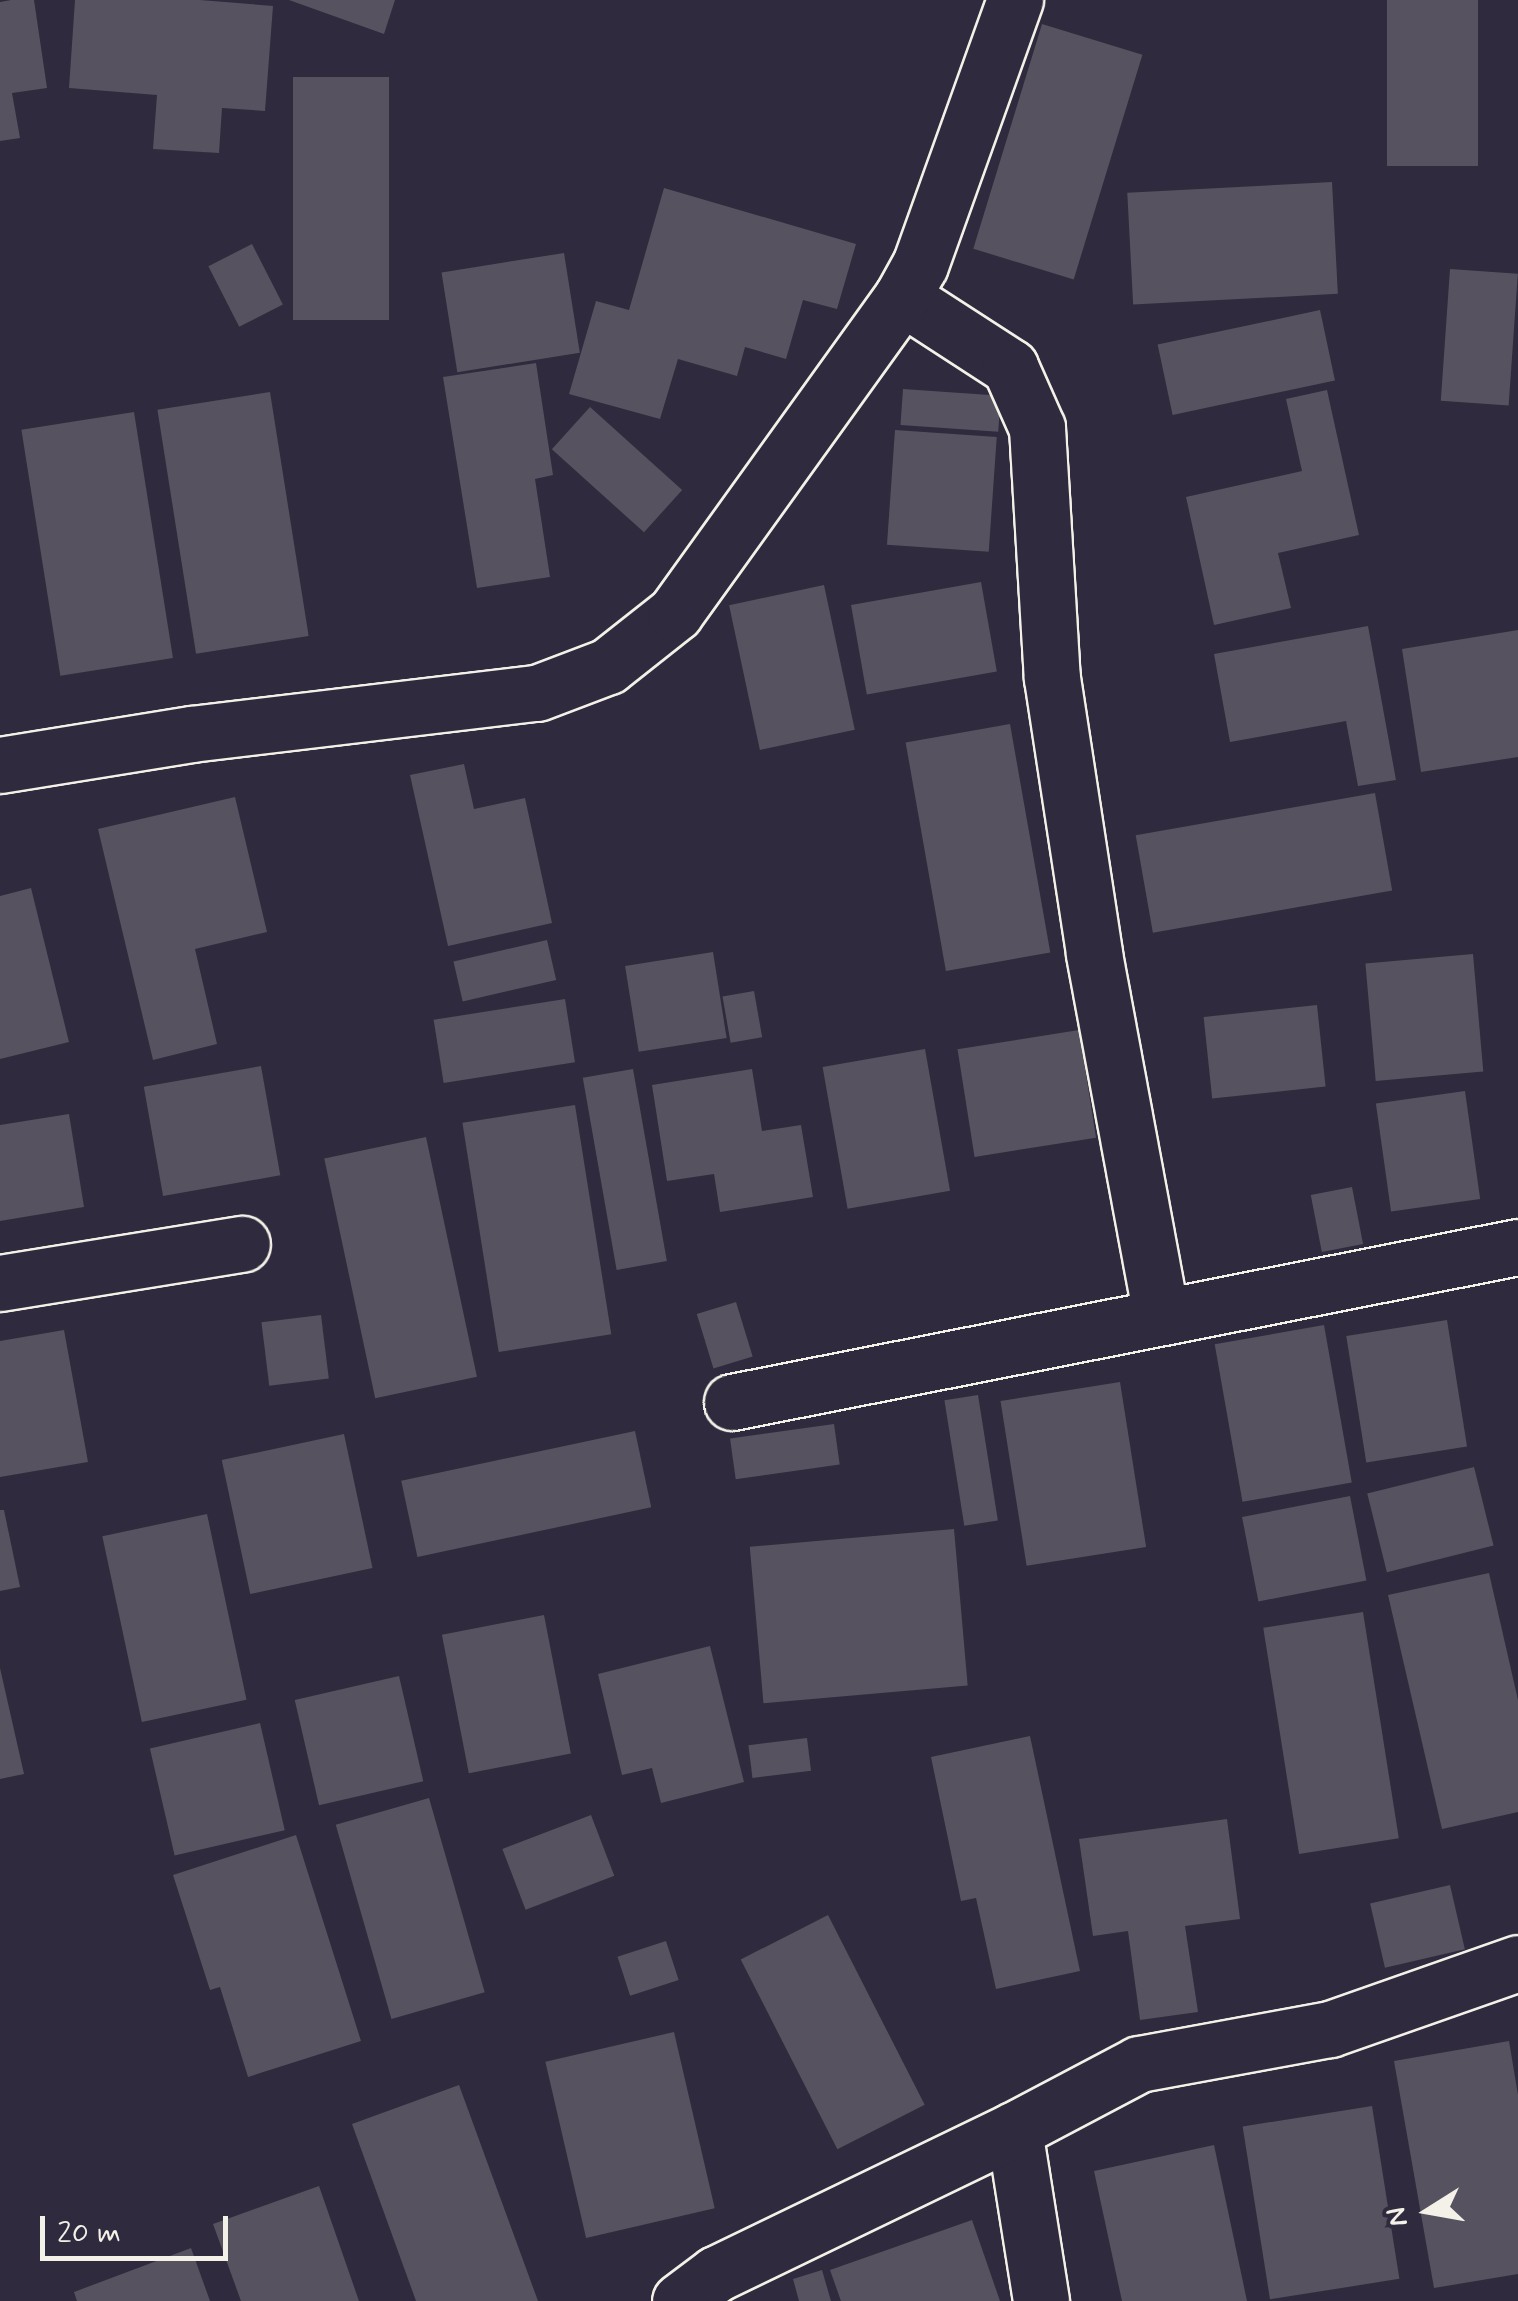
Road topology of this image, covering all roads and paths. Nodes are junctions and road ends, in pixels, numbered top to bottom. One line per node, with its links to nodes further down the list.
1 (1015, 0): 2 (street)
2 (902, 298): 3 (street); 7 (street)
3 (0, 765)
4 (242, 1244): 6 (street)
5 (1518, 1248): 7 (street)
6 (0, 1283)
7 (1161, 1318): 8 (street)
8 (732, 1402)
9 (1518, 1964): 10 (street)
10 (1014, 2130): 11 (street); 12 (street)
11 (680, 2301)
12 (1041, 2301)

